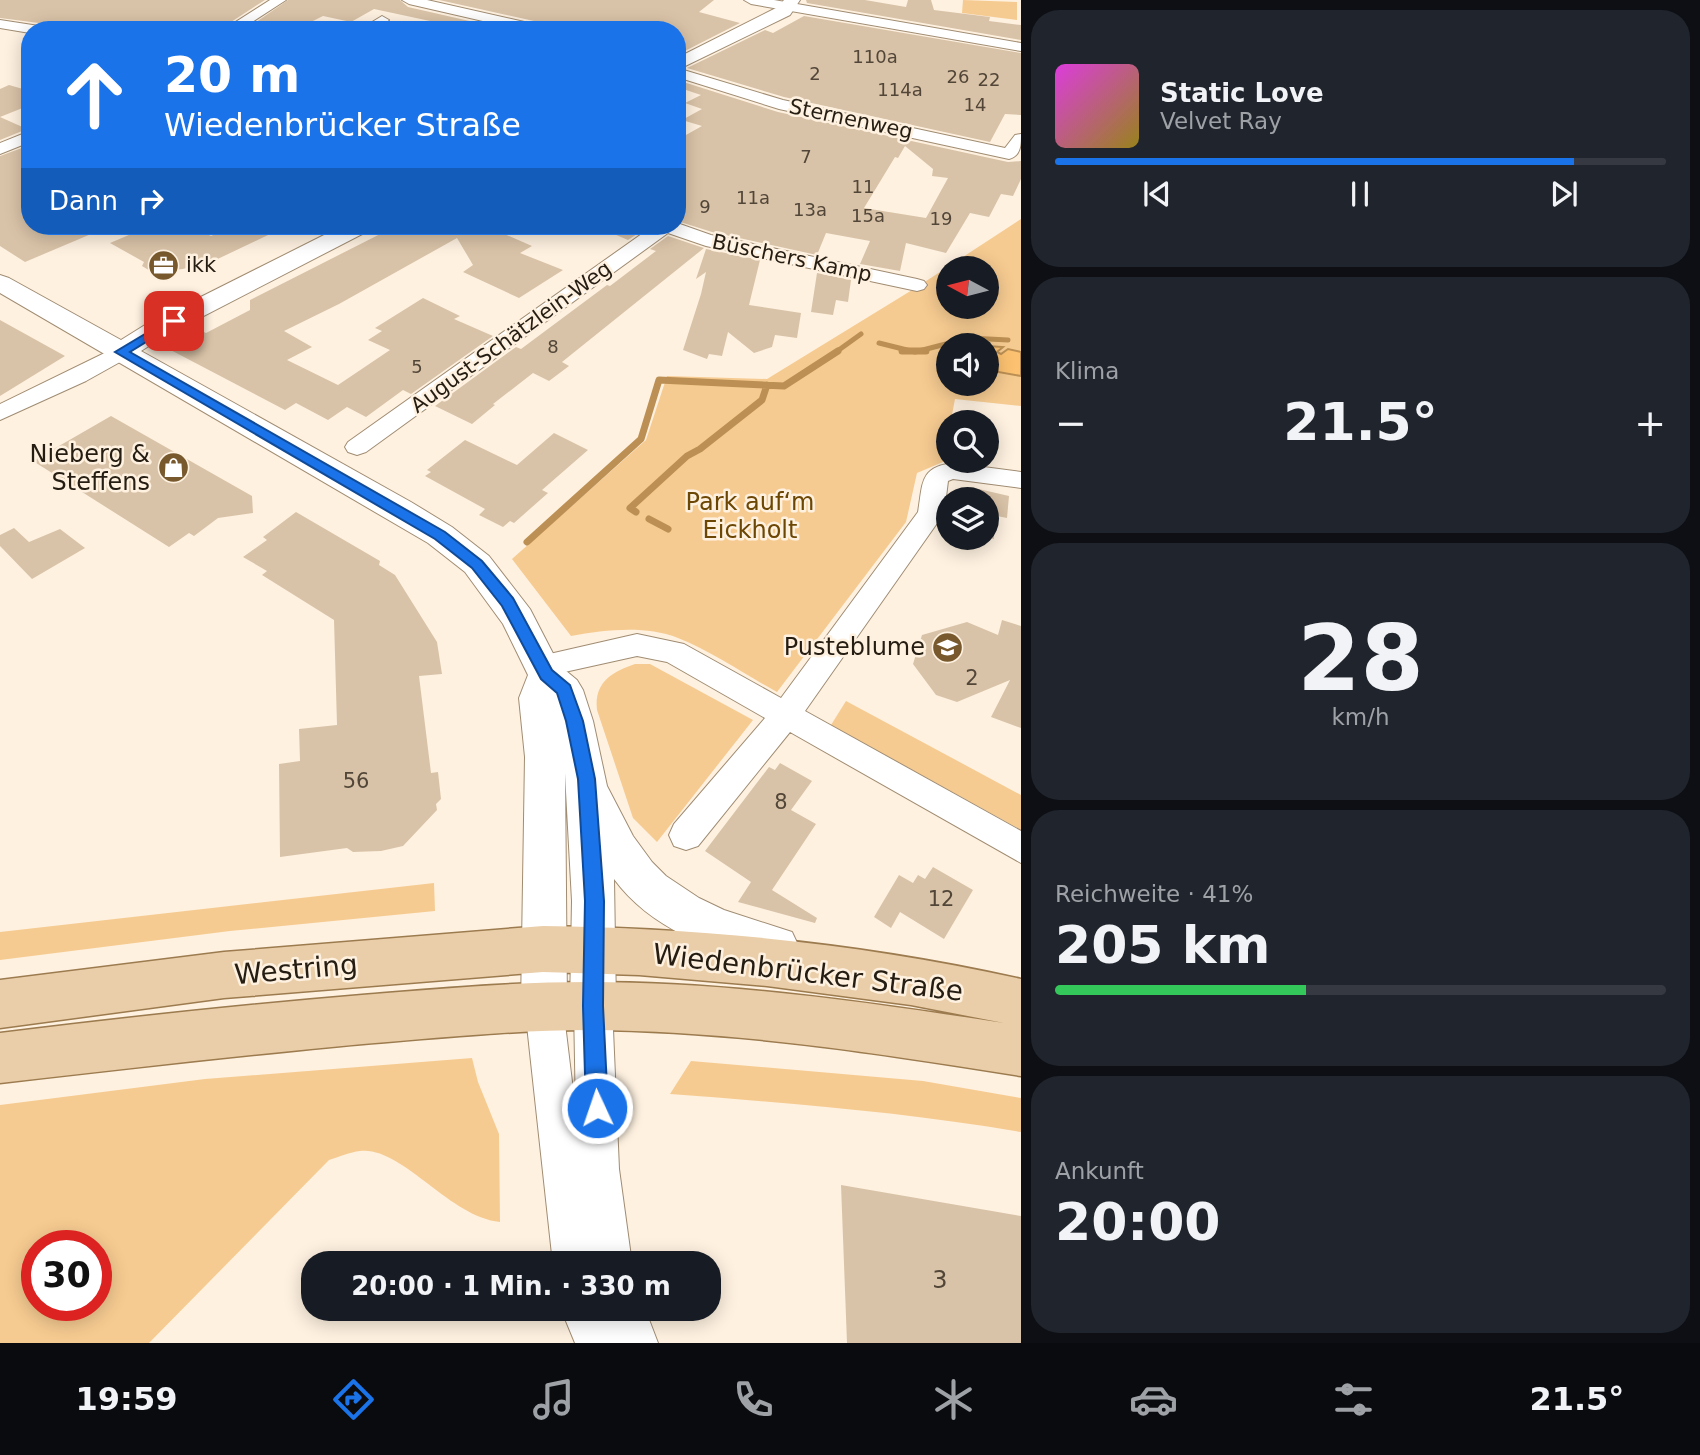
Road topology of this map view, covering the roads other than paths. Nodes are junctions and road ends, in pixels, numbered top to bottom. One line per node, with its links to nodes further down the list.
1 (279, 0): 5 (street)
2 (409, 0): 6 (street)
3 (751, 0): 4 (street)
4 (790, 3): 9 (street); 10 (street)
5 (245, 21)
6 (502, 21)
7 (0, 24): 8 (street)
8 (21, 27)
9 (1021, 47)
10 (686, 60)
11 (686, 75): 12 (street, Sternenweg)
12 (1021, 139)
13 (21, 140): 14 (street)
14 (0, 149)
15 (686, 233): 19 (street, Büschers Kamp)
16 (342, 235): 20 (street)
17 (653, 235): 22 (street, August-Schätzlein-Weg)
18 (0, 283): 20 (street)
19 (917, 285)
20 (121, 352): 21 (street); 24 (street)
21 (0, 413)
22 (358, 447)
23 (1021, 480): 25 (street)
24 (544, 671): 25 (street); 26 (street); 29 (street)
25 (785, 716): 27 (street); 28 (street)
26 (586, 779): 30 (street); 31 (street)
27 (685, 835)
28 (1021, 848)
29 (543, 949): 30 (main road, Westring); 33 (main road, Westring); 35 (street)
30 (594, 949): 31 (main road, Wiedenbrücker Straße); 34 (street)
31 (909, 980): 32 (main road, Wiedenbrücker Straße)
32 (1021, 1003)
33 (0, 1004)
34 (593, 1006): 35 (main road, Wiedenbrücker Straße); 36 (main road, Wiedenbrücker Straße); 39 (street)
35 (544, 1007): 37 (main road); 38 (street)
36 (1021, 1051)
37 (0, 1058)
38 (573, 1251)
39 (607, 1251)
40 (589, 1321): 42 (street)
41 (627, 1321): 43 (street)
42 (598, 1343)
43 (635, 1343)

